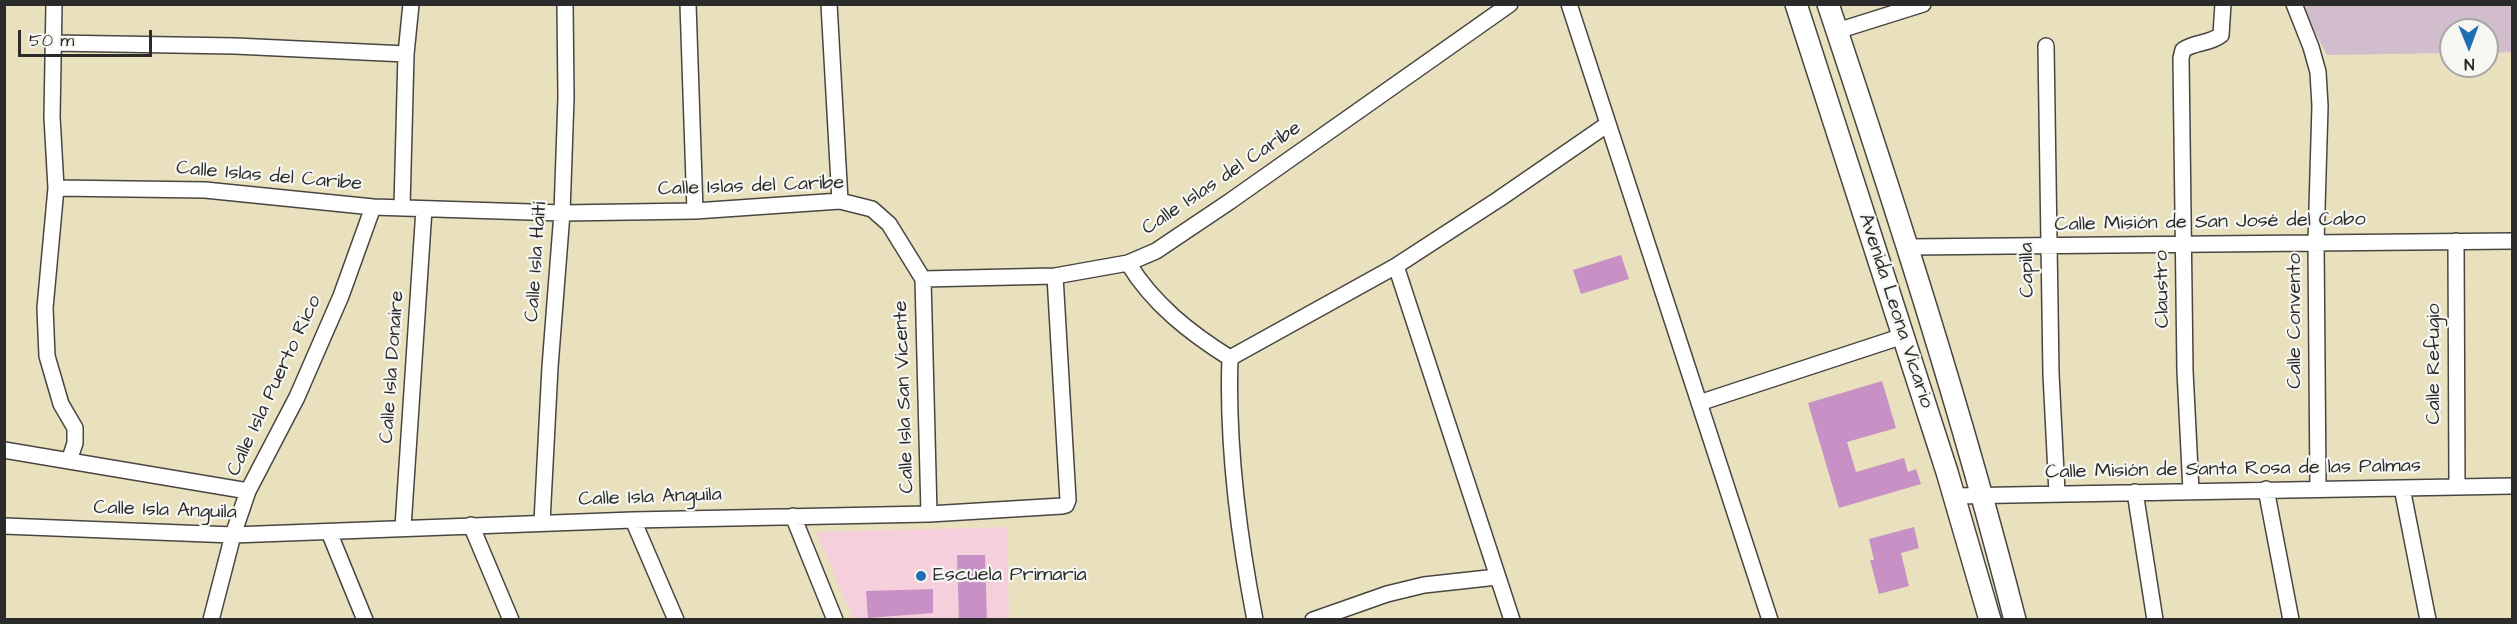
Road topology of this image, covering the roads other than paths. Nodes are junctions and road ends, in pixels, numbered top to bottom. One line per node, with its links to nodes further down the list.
1 (54, 4): 14 (street)
2 (411, 4): 16 (street)
3 (565, 4): 24 (street, Calle Isla Haití)
4 (688, 4): 23 (street)
5 (829, 4): 19 (street)
6 (1510, 4): 31 (street, Calle Islas del Caribe)
7 (1569, 4): 17 (street)
8 (1796, 4): 35 (street, Avenida Leona Vicario)
9 (1828, 4): 13 (street, Avenida Leona Vicario)
10 (1923, 4): 13 (street)
11 (2223, 4): 28 (street, Claustro)
12 (2294, 4): 27 (street, Calle Convento)
13 (1837, 31): 30 (street, Avenida Leona Vicario)
14 (53, 43): 16 (street); 18 (street)
15 (2046, 46): 29 (street, Capilla)
16 (406, 54): 21 (street)
17 (1608, 124): 32 (street); 37 (street)
18 (56, 188): 20 (street, Calle Islas del Caribe); 39 (street)
19 (840, 201): 23 (street, Calle Islas del Caribe); 34 (street, Calle Islas del Caribe)
20 (373, 207): 21 (street, Calle Islas del Caribe); 45 (street, Calle Isla Puerto Rico)
21 (402, 207): 22 (street, Calle Islas del Caribe)
22 (424, 209): 24 (street, Calle Islas del Caribe); 57 (street, Calle Isla Donaire)
23 (695, 212): 24 (street, Calle Islas del Caribe)
24 (562, 213): 54 (street, Calle Isla Haití)
25 (2456, 241): 26 (street, Calle Misión de San José del Cabo); 27 (street, Calle Misión de San José del Cabo); 43 (street, Calle Refugio)
26 (2512, 241)
27 (2316, 242): 28 (street, Calle Misión de San José del Cabo); 41 (street, Calle Convento)
28 (2184, 244): 29 (street, Calle Misión de San José del Cabo); 46 (street, Claustro)
29 (2049, 245): 30 (street, Calle Misión de San José del Cabo); 48 (street, Capilla)
30 (1909, 247): 49 (street, Avenida Leona Vicario)
31 (1128, 263): 33 (street, Calle Islas del Caribe); 36 (street)
32 (1395, 266): 36 (street); 60 (street)
33 (1055, 276): 34 (street, Calle Islas del Caribe); 51 (street, Calle Isla Anguila)
34 (923, 279): 51 (street, Calle Isla San Vicente)
35 (1903, 336): 37 (street); 50 (street, Avenida Leona Vicario)
36 (1230, 358): 68 (street)
37 (1699, 403): 71 (street)
38 (4, 450): 39 (street)
39 (69, 461): 45 (street)
40 (2512, 486): 43 (street, Calle Misión de Santa Rosa de las Palmas)
41 (2318, 488): 42 (street, Calle Misión de Santa Rosa de las Palmas); 44 (street, Calle Misión de Santa Rosa de las Palmas)
42 (2403, 488): 43 (street, Calle Misión de Santa Rosa de las Palmas); 76 (street)
43 (2457, 488)
44 (2266, 489): 46 (street, Calle Misión de Santa Rosa de las Palmas); 75 (street)
45 (248, 491): 59 (street, Calle Isla Puerto Rico)
46 (2191, 491): 47 (street, Calle Misión de Santa Rosa de las Palmas)
47 (2134, 492): 48 (street, Calle Misión de Santa Rosa de las Palmas); 74 (street)
48 (2057, 493): 49 (street, Calle Misión de Santa Rosa de las Palmas)
49 (1983, 495): 50 (street, Calle Misión de Santa Rosa de las Palmas); 73 (street, Avenida Leona Vicario)
50 (1955, 496): 72 (street, Avenida Leona Vicario)
51 (929, 514): 52 (street, Calle Isla Anguila)
52 (793, 516): 53 (street, Calle Isla Anguila); 67 (street)
53 (633, 520): 54 (street, Calle Isla Anguila); 66 (street)
54 (542, 522): 55 (street, Calle Isla Anguila)
55 (471, 525): 57 (street, Calle Isla Anguila); 65 (street)
56 (4, 526): 59 (street, Calle Isla Anguila)
57 (403, 527): 58 (street, Calle Isla Anguila)
58 (329, 532): 59 (street, Calle Isla Anguila); 64 (street)
59 (233, 534): 61 (street, Calle Isla Puerto Rico)
60 (1497, 577): 69 (street); 70 (street)
61 (214, 604): 62 (street, Calle Isla Puerto Rico); 63 (street)
62 (211, 620)
63 (220, 620)
64 (365, 620)
65 (511, 620)
66 (676, 620)
67 (835, 620)
68 (1255, 620)
69 (1313, 620)
70 (1512, 620)
71 (1770, 620)
72 (1990, 620)
73 (2015, 620)
74 (2155, 620)
75 (2291, 620)
76 (2428, 620)

